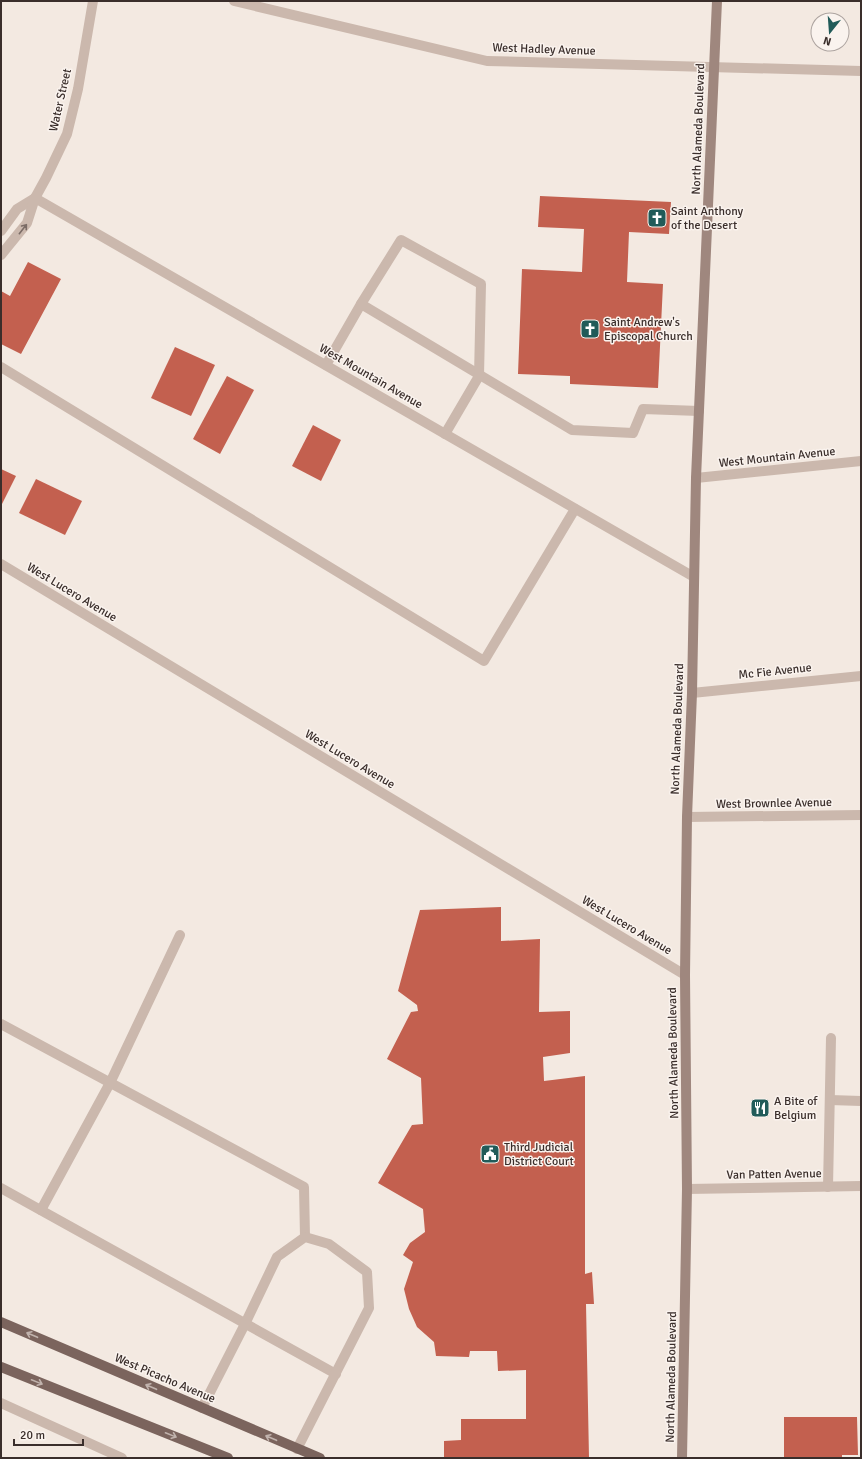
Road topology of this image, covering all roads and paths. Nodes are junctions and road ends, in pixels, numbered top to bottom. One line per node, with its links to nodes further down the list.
1 (93, 1): 6 (street, Water Street)
2 (234, 1): 4 (street, West Hadley Avenue)
3 (717, 1): 4 (main road, North Alameda Boulevard)
4 (714, 67): 5 (street, West Hadley Avenue); 13 (main road, North Alameda Boulevard)
5 (861, 71)
6 (35, 198): 7 (street, Water Street); 8 (street, Water Street, one-way to 6); 10 (street, West Mountain Avenue)
7 (1, 232)
8 (1, 255)
9 (361, 304): 10 (street); 12 (street); 12 (street)
10 (326, 365): 14 (street, West Mountain Avenue)
11 (1, 367): 17 (street)
12 (479, 376): 13 (street); 14 (street)
13 (699, 411): 16 (main road, North Alameda Boulevard)
14 (446, 434): 17 (street, West Mountain Avenue)
15 (861, 461): 16 (street, West Mountain Avenue)
16 (696, 478): 19 (main road, North Alameda Boulevard)
17 (575, 509): 19 (street, West Mountain Avenue)
18 (1, 564): 25 (street, West Lucero Avenue)
19 (694, 577): 21 (main road, North Alameda Boulevard)
20 (861, 676): 21 (street, Mc Fie Avenue)
21 (692, 693): 23 (main road, North Alameda Boulevard)
22 (861, 815): 23 (street, West Brownlee Avenue)
23 (687, 817): 25 (main road, North Alameda Boulevard)
24 (180, 935): 28 (street)
25 (685, 975): 34 (main road, North Alameda Boulevard)
26 (1, 1024): 28 (street)
27 (831, 1038): 29 (street)
28 (110, 1083): 35 (street); 36 (street)
29 (830, 1100): 30 (street); 32 (street)
30 (861, 1101)
31 (861, 1186): 32 (street, Van Patten Avenue)
32 (828, 1187): 34 (street, Van Patten Avenue)
33 (1, 1188): 35 (street)
34 (687, 1189): 47 (main road, North Alameda Boulevard)
35 (41, 1210): 38 (street)
36 (305, 1237): 38 (street); 40 (street)
37 (1, 1322): 42 (main road, West Picacho Avenue, one-way to 37)
38 (245, 1324): 40 (street); 42 (street)
39 (1, 1367): 45 (main road, one-way to 45)
40 (336, 1374): 43 (street)
41 (1, 1404): 44 (street)
42 (202, 1408): 43 (main road, West Picacho Avenue, one-way to 42)
43 (297, 1449): 46 (main road, West Picacho Avenue)
44 (122, 1458)
45 (228, 1458)
46 (320, 1458)
47 (682, 1458)

